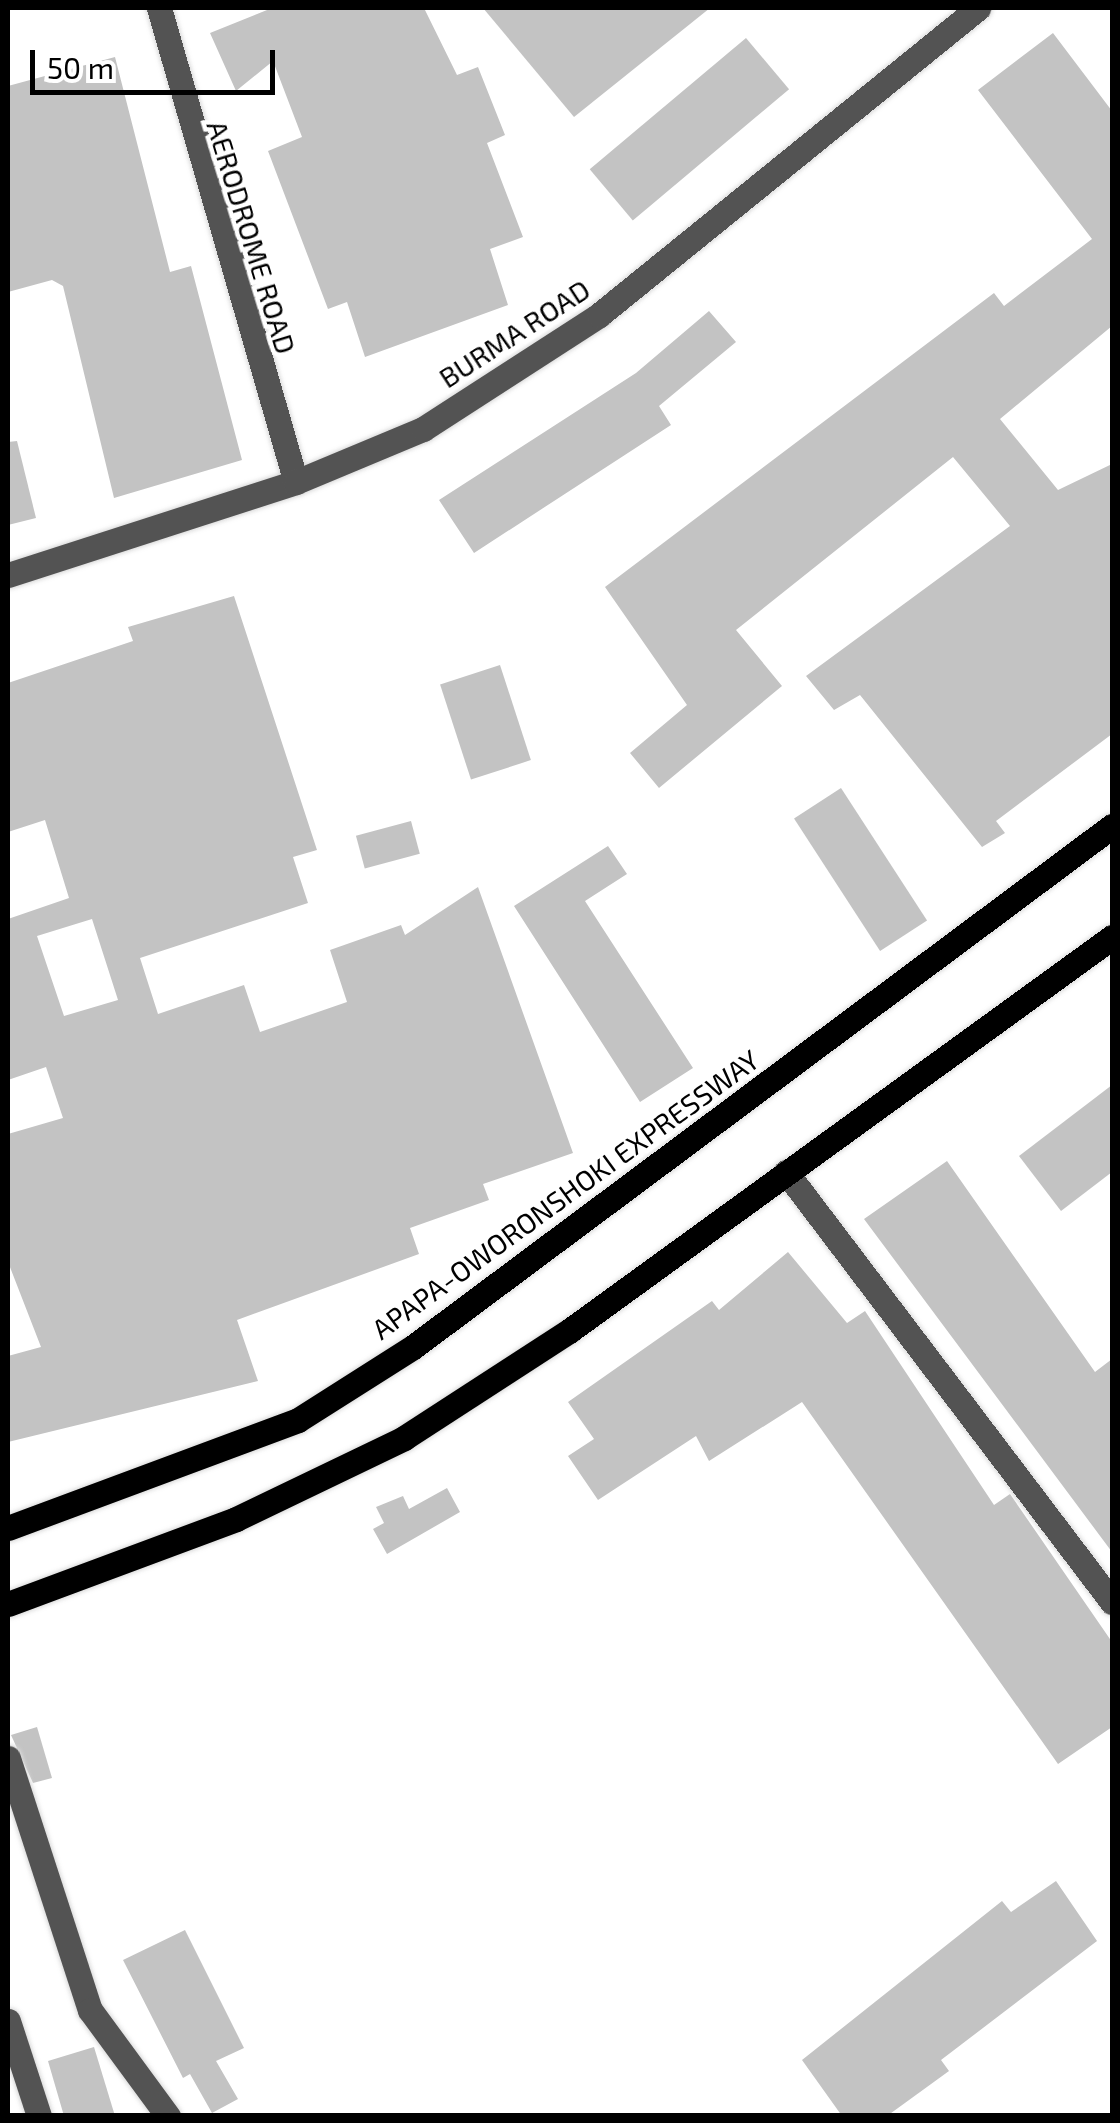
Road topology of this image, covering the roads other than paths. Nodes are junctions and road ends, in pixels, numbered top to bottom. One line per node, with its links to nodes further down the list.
1 (159, 8): 3 (street, AERODROME ROAD)
2 (978, 8): 3 (street, BURMA ROAD)
3 (296, 482): 4 (street, BURMA ROAD)
4 (8, 574)
5 (1112, 826): 8 (main road, APAPA-OWORONSHOKI EXPRESSWAY)
6 (1112, 936): 7 (main road)
7 (786, 1172): 9 (street); 10 (main road)
8 (8, 1528)
9 (1112, 1602)
10 (8, 1604)
11 (8, 1758): 14 (street)
12 (8, 2021): 13 (street)
13 (39, 2116)
14 (168, 2116)

